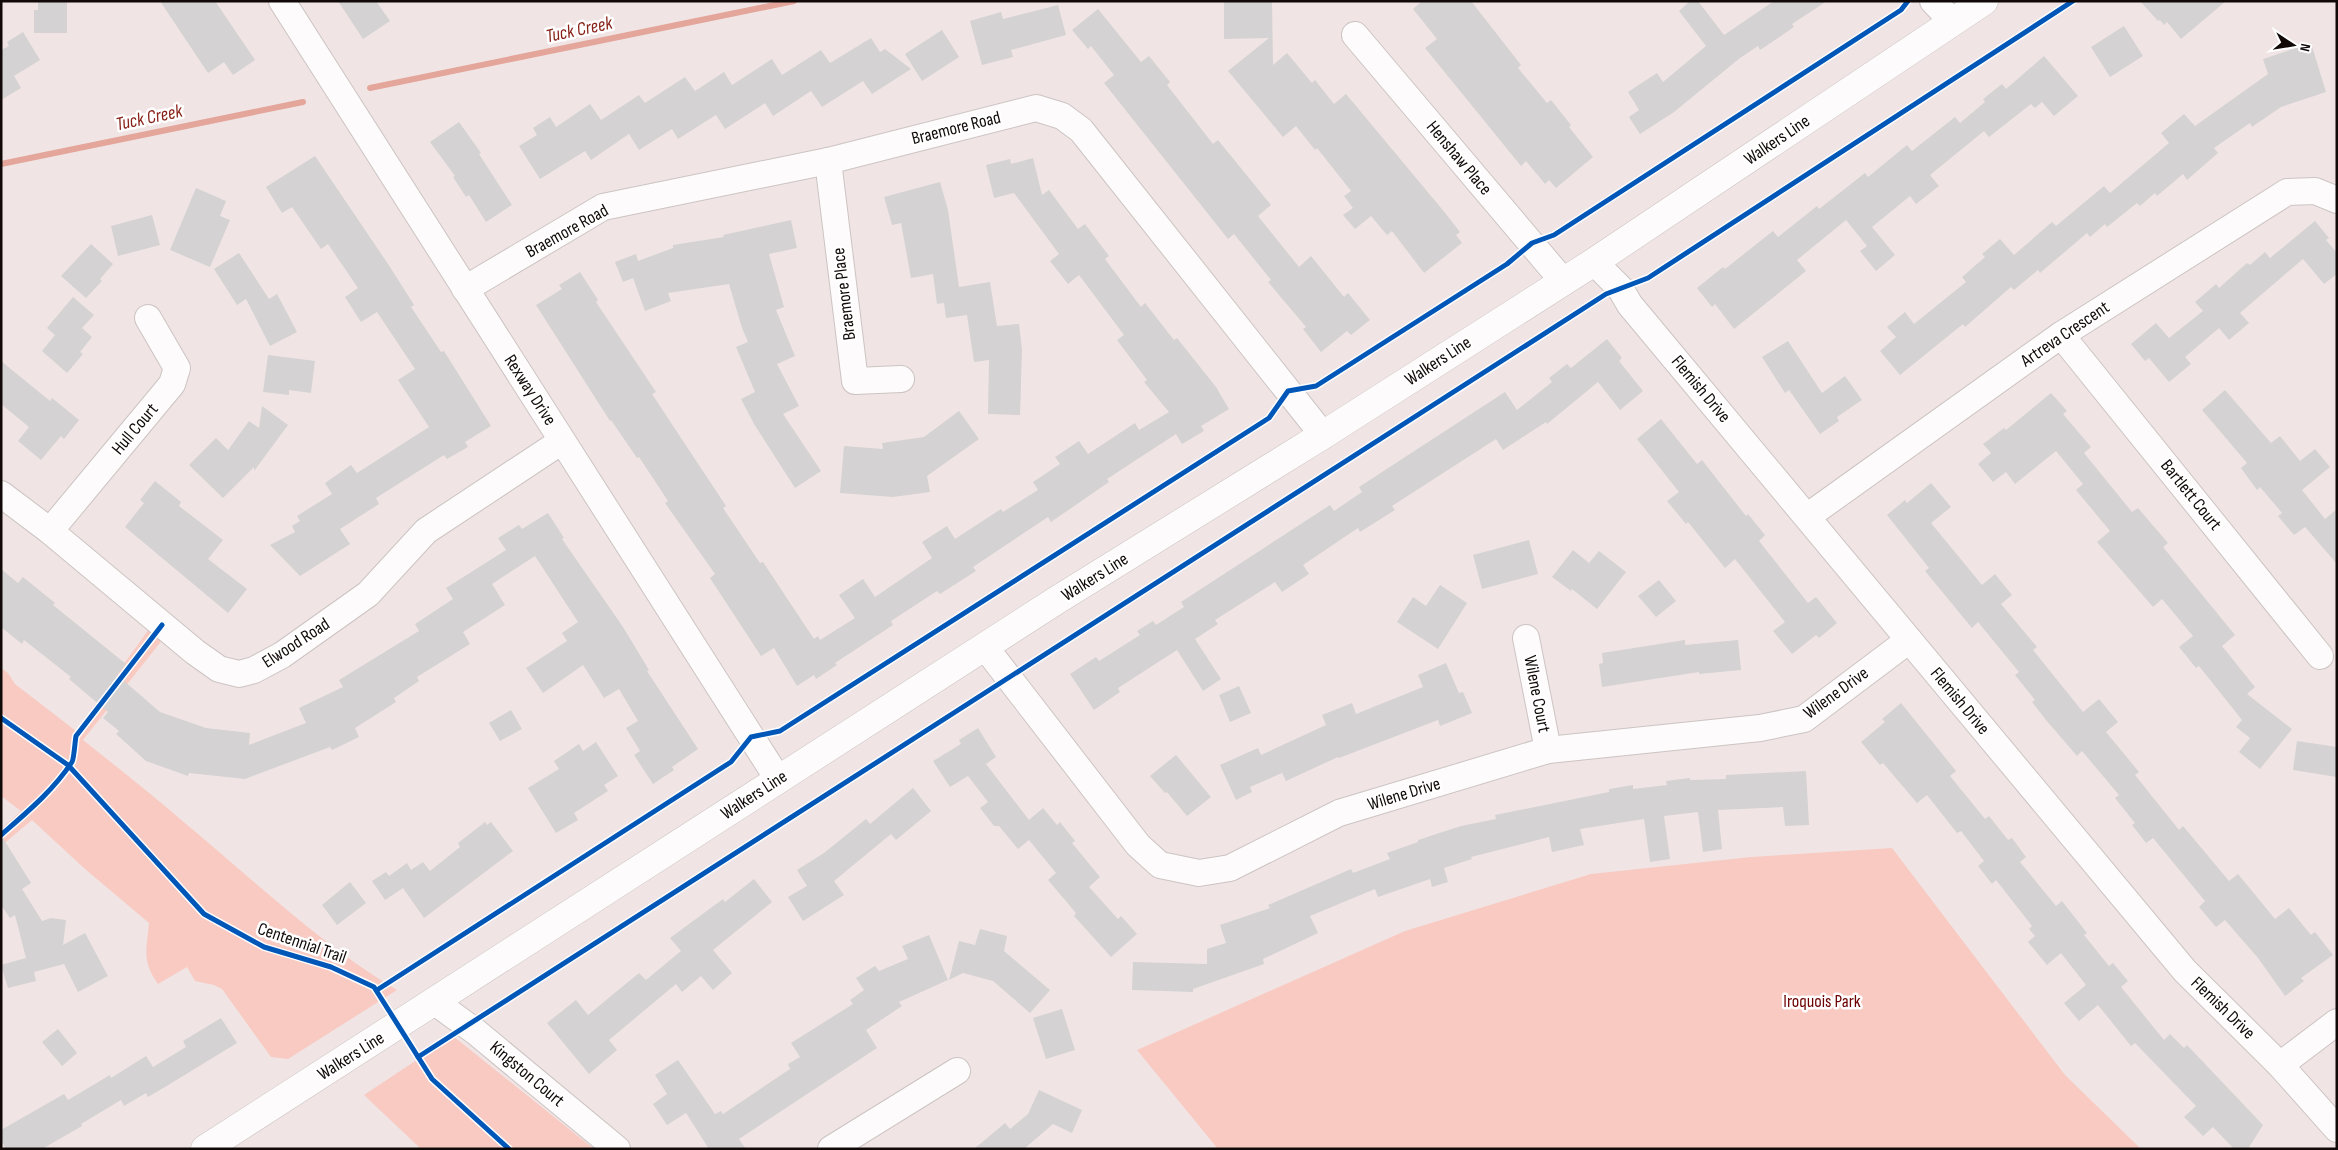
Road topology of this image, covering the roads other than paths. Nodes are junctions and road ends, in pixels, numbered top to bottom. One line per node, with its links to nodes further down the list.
1 (282, 1): 10 (street, Rexway Drive)
2 (1933, 1): 4 (street)
3 (1984, 1): 4 (main road, Walkers Line)
4 (1952, 22): 8 (main road, Walkers Line)
5 (1354, 35): 9 (street, Henshaw Place)
6 (828, 161): 10 (street, Braemore Road); 13 (street, Braemore Place); 14 (street, Braemore Road)
7 (2337, 200): 12 (street, Artreva Crescent)
8 (1594, 262): 9 (main road, Walkers Line); 17 (street, Flemish Drive)
9 (1563, 280): 14 (main road, Walkers Line)
10 (465, 289): 15 (street, Rexway Drive)
11 (148, 318): 18 (street, Hull Court)
12 (2061, 334): 17 (street, Artreva Crescent); 22 (street, Bartlett Court)
13 (901, 379)
14 (1323, 436): 21 (main road, Walkers Line)
15 (562, 441): 18 (street, Elwood Road); 24 (street, Rexway Drive)
16 (1, 494): 18 (street, Elwood Road)
17 (1808, 516): 20 (street, Flemish Drive)
18 (50, 531)
19 (1526, 638): 23 (street, Wilene Court)
20 (1909, 640): 23 (street, Wilene Drive); 27 (street, Flemish Drive)
21 (985, 647): 23 (street, Wilene Drive); 24 (main road, Walkers Line)
22 (2320, 656)
23 (1548, 750)
24 (778, 779): 25 (main road, Walkers Line)
25 (435, 1002): 30 (main road, Walkers Line); 31 (street, Kingston Court)
26 (2337, 1022): 27 (street)
27 (2280, 1065): 29 (street, Flemish Drive)
28 (957, 1071): 32 (street)
29 (2337, 1129)
30 (205, 1149)
31 (617, 1149)
32 (831, 1149)

